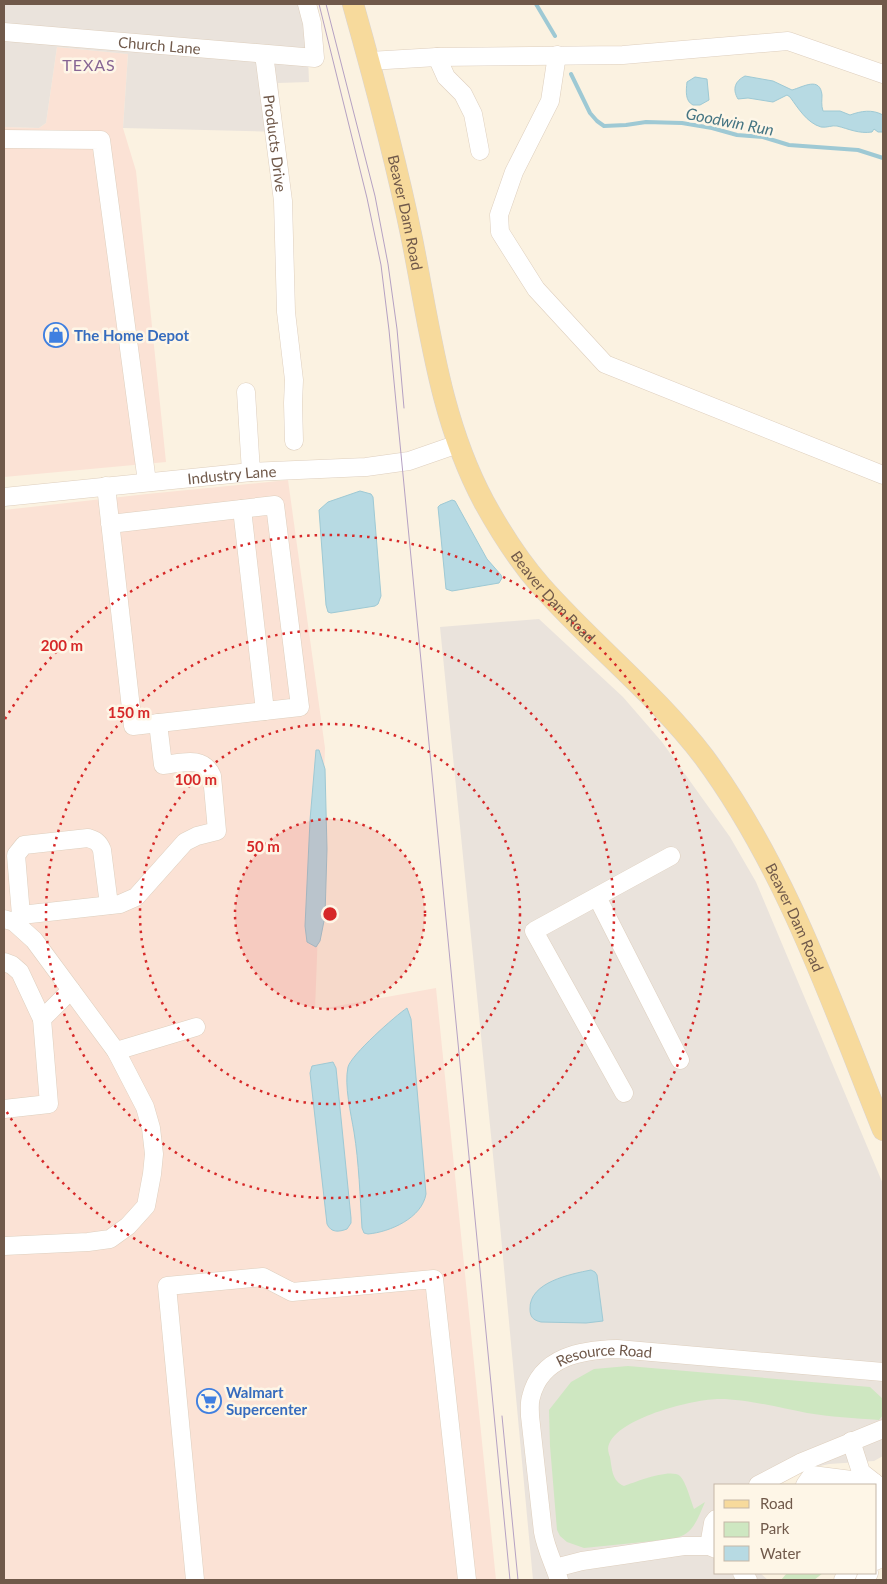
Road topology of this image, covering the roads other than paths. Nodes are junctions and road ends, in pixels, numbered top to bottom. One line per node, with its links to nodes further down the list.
1 (307, 4): 4 (street, Church Lane)
2 (353, 4): 7 (main road, Beaver Dam Road)
3 (4, 32): 4 (street, Church Lane)
4 (264, 54): 12 (street, Products Drive)
5 (557, 55): 6 (street); 8 (street); 15 (street)
6 (437, 57): 7 (street); 10 (street)
7 (369, 61): 13 (main road, Beaver Dam Road)
8 (883, 74)
9 (4, 138): 16 (street)
10 (480, 151)
11 (246, 392): 14 (street)
12 (294, 441)
13 (458, 444): 14 (street, Industry Lane); 35 (main road, Beaver Dam Road)
14 (251, 472): 16 (street, Industry Lane)
15 (883, 475)
16 (147, 482): 17 (street, Industry Lane)
17 (106, 486): 18 (street, Industry Lane); 20 (street)
18 (4, 498)
19 (242, 509): 20 (street); 21 (street); 21 (street)
20 (110, 524): 22 (street)
21 (265, 711): 22 (street)
22 (158, 723): 25 (street)
23 (671, 856): 24 (street)
24 (597, 897): 32 (street); 33 (street)
25 (109, 905): 26 (street); 26 (street)
26 (13, 918): 28 (street)
27 (4, 962): 29 (street)
28 (71, 990): 29 (street); 31 (street)
29 (42, 1019): 34 (street)
30 (196, 1027): 31 (street)
31 (116, 1051): 36 (street)
32 (680, 1060)
33 (624, 1093)
34 (4, 1109)
35 (883, 1130)
36 (4, 1246)
37 (883, 1372): 50 (street, Resource Road)
38 (883, 1429): 39 (street)
39 (850, 1441): 40 (street); 43 (street)
40 (760, 1484)
41 (806, 1484): 42 (street)
42 (873, 1484)
43 (880, 1485)
44 (877, 1511): 46 (street)
45 (714, 1522): 47 (street)
46 (878, 1536)
47 (712, 1547): 50 (street)
48 (883, 1548): 49 (street)
49 (877, 1559)
50 (557, 1574)
51 (195, 1580): 52 (street)
52 (468, 1580)

